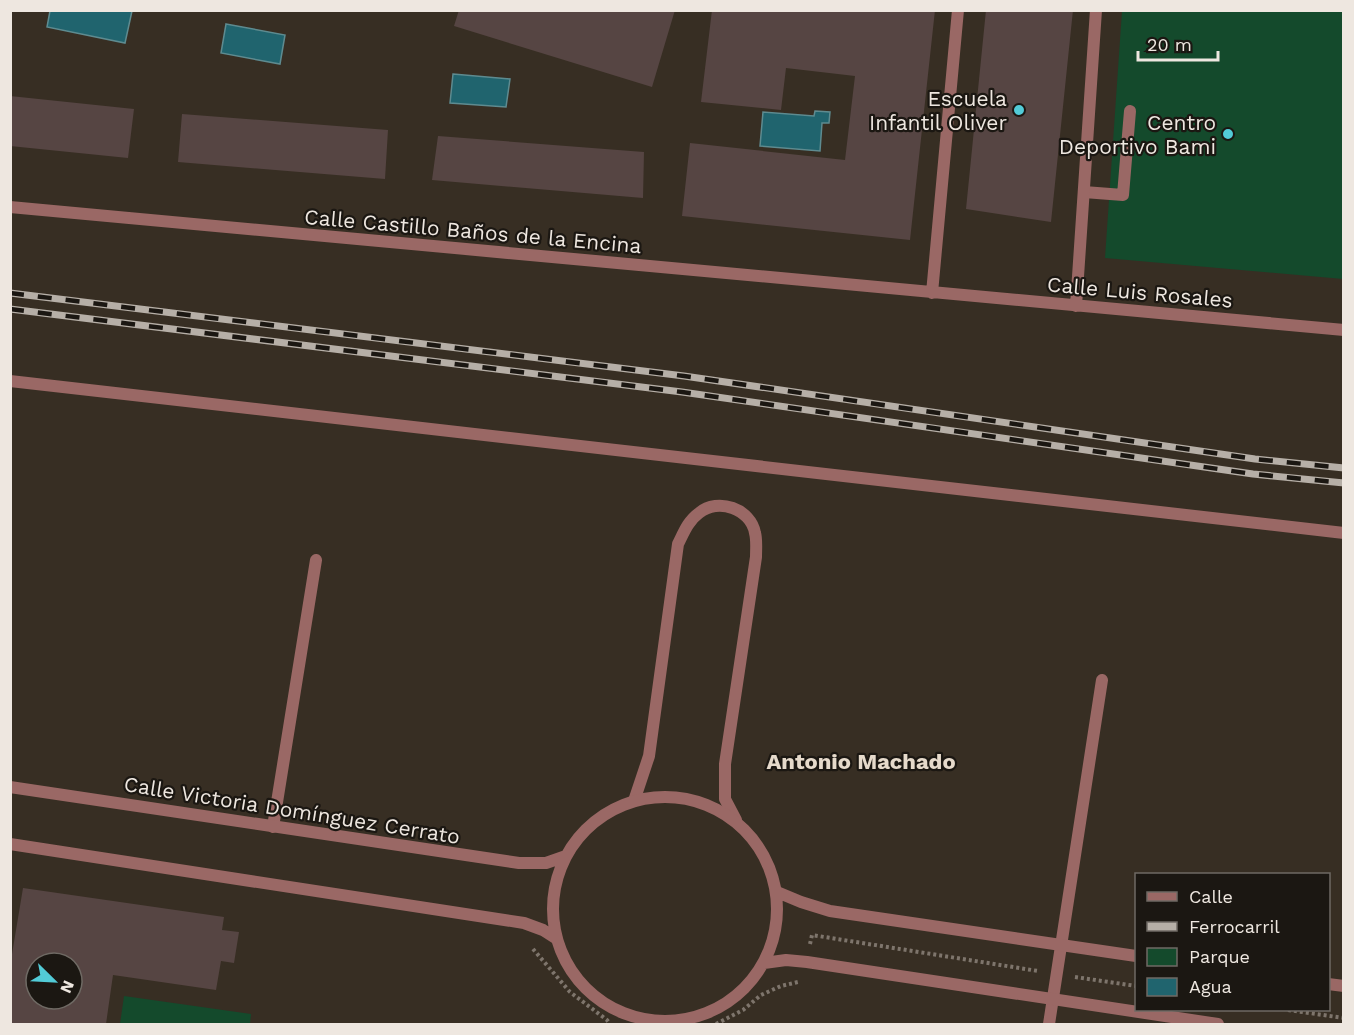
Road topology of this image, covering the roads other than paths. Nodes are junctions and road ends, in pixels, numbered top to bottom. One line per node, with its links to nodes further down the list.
1 (958, 10): 6 (street)
2 (1096, 10): 4 (street)
3 (1130, 111): 4 (street)
4 (1084, 192): 7 (street)
5 (10, 207): 6 (street, Calle Castillo Baños de la Encina)
6 (933, 293): 7 (street, Calle Luis Rosales)
7 (1076, 306): 8 (street, Calle Luis Rosales)
8 (1344, 330)
9 (10, 381): 10 (street)
10 (1344, 533)
11 (316, 560): 16 (street)
12 (1102, 680): 21 (street)
13 (10, 787): 16 (street, Calle Victoria Domínguez Cerrato)
14 (634, 801): 15 (street); 15 (street); 18 (street)
15 (736, 820): 19 (street)
16 (273, 826): 18 (street, Calle Victoria Domínguez Cerrato)
17 (10, 844): 20 (street)
18 (566, 856): 20 (street)
19 (777, 891): 21 (street); 23 (street)
20 (557, 939): 25 (street)
21 (1061, 945): 22 (street); 24 (street)
22 (1135, 956)
23 (764, 963): 24 (street); 26 (street)
24 (1053, 1000): 27 (street); 29 (street)
25 (624, 1014): 26 (street); 28 (street)
26 (692, 1021)
27 (1185, 1022): 30 (street)
28 (636, 1024)
29 (1049, 1024)
30 (1218, 1024)

